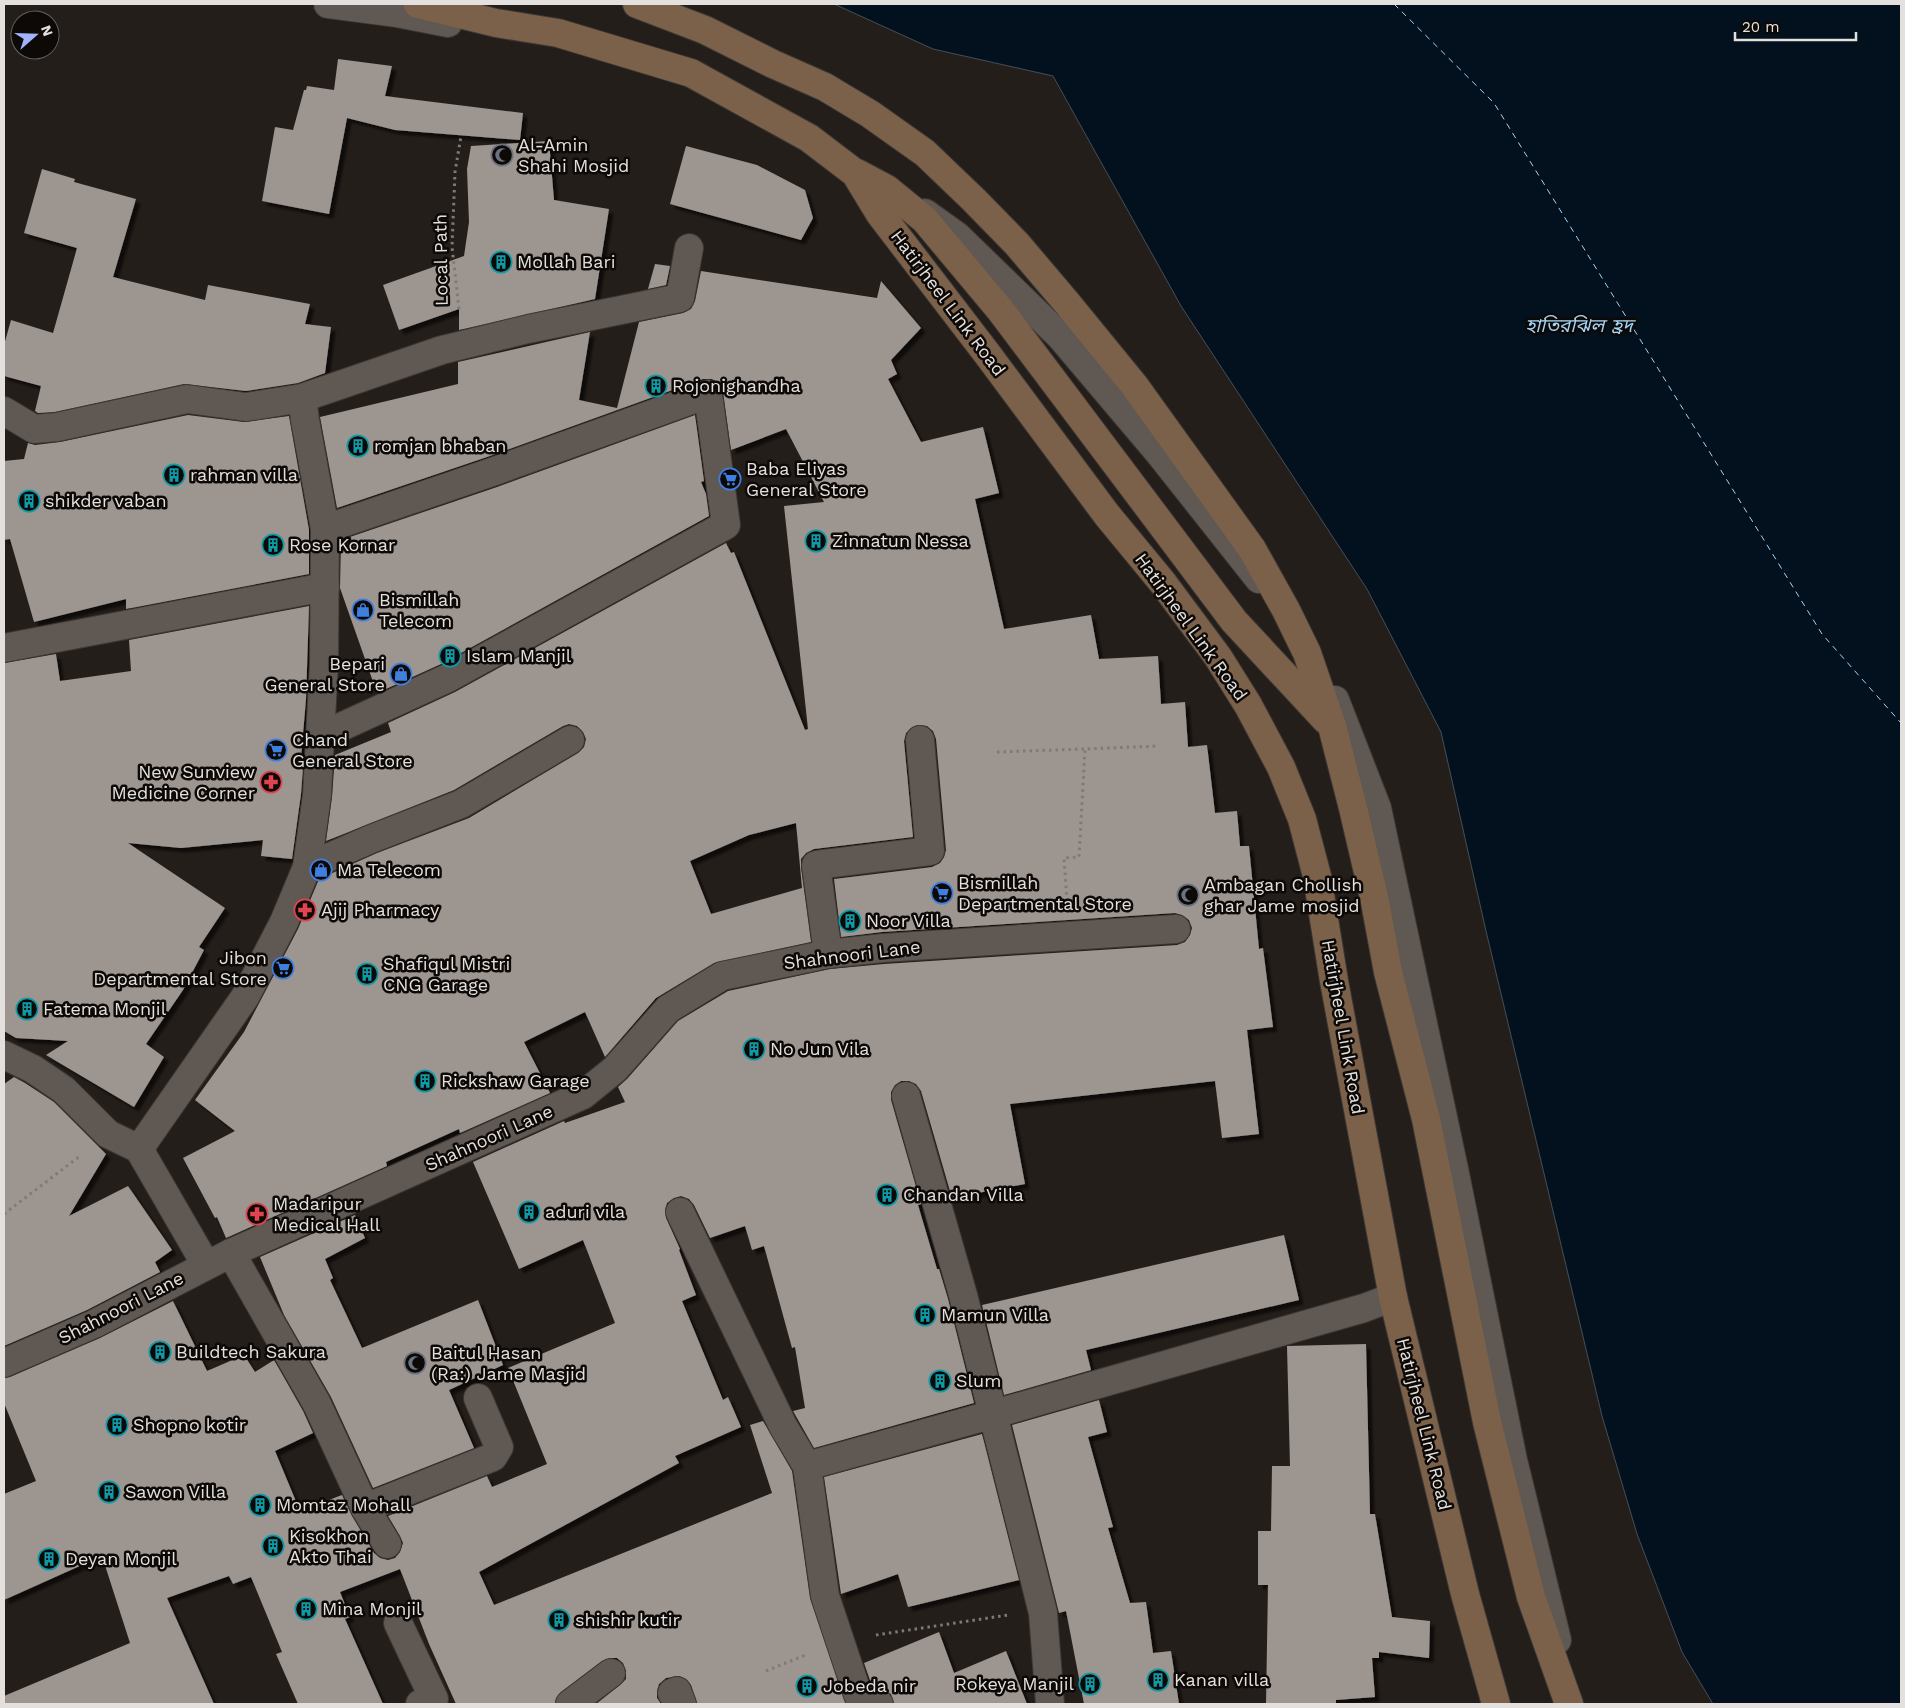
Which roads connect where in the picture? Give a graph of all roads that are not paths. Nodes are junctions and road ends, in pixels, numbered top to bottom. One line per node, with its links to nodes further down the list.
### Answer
1 (328, 4): 38 (street)
2 (418, 4): 4 (main road, Hatirjheel Link Road)
3 (638, 4): 11 (main road)
4 (856, 173): 11 (main road); 24 (main road, Hatirjheel Link Road)
5 (688, 248): 6 (street)
6 (302, 398): 7 (street); 8 (street)
7 (4, 411)
8 (325, 529): 9 (street); 12 (street)
9 (325, 587): 10 (street); 12 (street)
10 (4, 648)
11 (1332, 726): 38 (main road)
12 (319, 737): 15 (street)
13 (570, 740): 15 (street)
14 (920, 740): 17 (street)
15 (307, 867): 20 (street)
16 (1176, 929): 17 (street, Shahnoori Lane)
17 (828, 954): 22 (street, Shahnoori Lane)
18 (4, 1055): 20 (street)
19 (906, 1096): 27 (street)
20 (139, 1149): 23 (street)
21 (680, 1212): 28 (street)
22 (231, 1253): 23 (street, Shahnoori Lane); 29 (street)
23 (206, 1265): 25 (street, Shahnoori Lane)
24 (1393, 1297): 27 (street); 37 (main road, Hatirjheel Link Road)
25 (4, 1363)
26 (478, 1398): 29 (street)
27 (994, 1414): 28 (street); 36 (street)
28 (807, 1466): 35 (street)
29 (366, 1508): 30 (street)
30 (387, 1544)
31 (398, 1623): 33 (street)
32 (612, 1673): 34 (street)
33 (420, 1704)
34 (570, 1704)
35 (879, 1704)
36 (1050, 1704)
37 (1496, 1704)
38 (1571, 1704)

